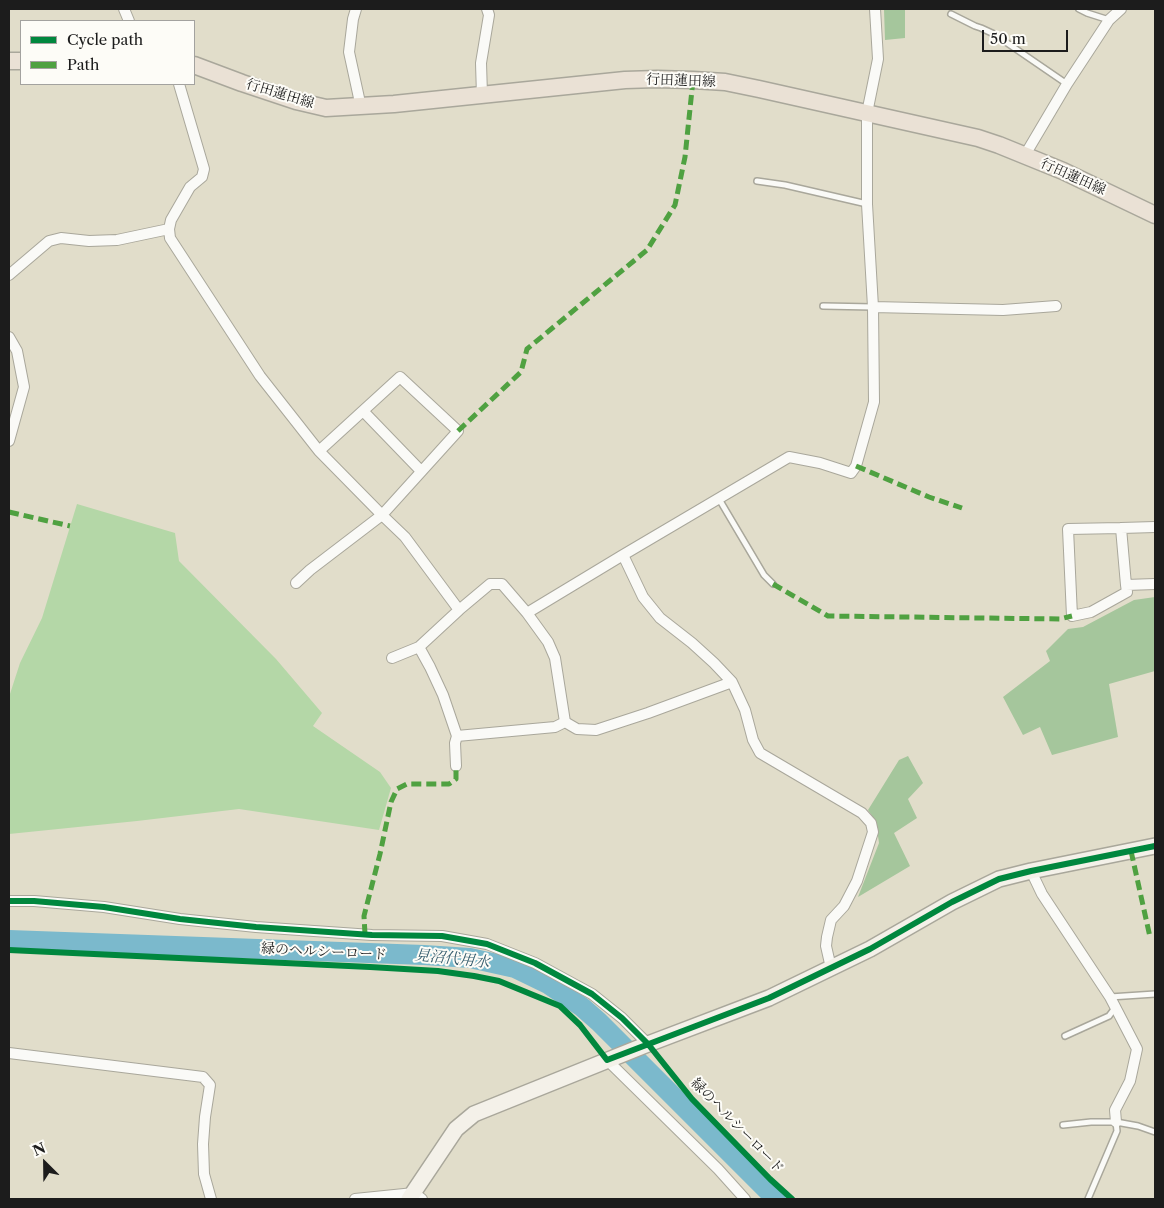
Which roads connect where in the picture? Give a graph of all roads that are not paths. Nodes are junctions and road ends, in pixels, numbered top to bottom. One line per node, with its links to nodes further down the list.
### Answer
1 (356, 9): 12 (street)
2 (487, 9): 11 (street)
3 (876, 9): 13 (street)
4 (1079, 9): 7 (lane)
5 (1121, 9): 7 (street)
6 (951, 14): 9 (lane)
7 (1109, 20): 9 (street)
8 (195, 65): 12 (main road, 行田蓮田線)
9 (1067, 84): 14 (street)
10 (179, 85): 18 (street)
11 (482, 94): 12 (main road, 行田蓮田線); 13 (main road, 行田蓮田線)
12 (360, 107)
13 (867, 113): 14 (main road, 行田蓮田線); 16 (street)
14 (1025, 155): 17 (main road, 行田蓮田線)
15 (757, 181): 16 (lane)
16 (867, 204): 22 (street)
17 (1155, 215)
18 (168, 229): 19 (street); 26 (street)
19 (9, 275)
20 (823, 306): 22 (lane)
21 (1056, 306): 22 (street)
22 (873, 308): 28 (street)
23 (9, 337): 25 (street)
24 (363, 411): 26 (street); 27 (street); 27 (street)
25 (9, 441)
26 (319, 451): 29 (street)
27 (422, 472): 29 (street)
28 (718, 499): 32 (street); 34 (lane)
29 (382, 515): 33 (street); 37 (street)
30 (1121, 528): 31 (street); 36 (street); 36 (street)
31 (1155, 528)
32 (623, 555): 38 (street); 41 (street)
33 (296, 583)
34 (773, 584)
35 (1155, 584): 36 (street)
36 (1126, 585)
37 (459, 610): 38 (street); 39 (street)
38 (527, 613): 42 (street)
39 (419, 647): 40 (street); 43 (street)
40 (392, 658)
41 (732, 682): 42 (street); 48 (street)
42 (565, 722): 43 (street)
43 (457, 736): 44 (street)
44 (456, 766)
45 (1155, 846): 46 (street)
46 (1031, 871): 48 (street); 50 (street)
47 (9, 902): 53 (street)
48 (831, 968): 53 (street)
49 (1155, 994): 50 (lane)
50 (1110, 996): 51 (street)
51 (1116, 1007): 52 (lane); 56 (street)
52 (1065, 1036)
53 (646, 1045): 55 (street)
54 (9, 1053): 60 (street)
55 (610, 1059): 59 (street); 62 (street)
56 (1116, 1122): 57 (lane); 58 (lane); 63 (lane)
57 (1062, 1125)
58 (1155, 1132)
59 (415, 1197): 61 (street)
60 (211, 1199)
61 (355, 1199)
62 (745, 1199)
63 (1088, 1199)

